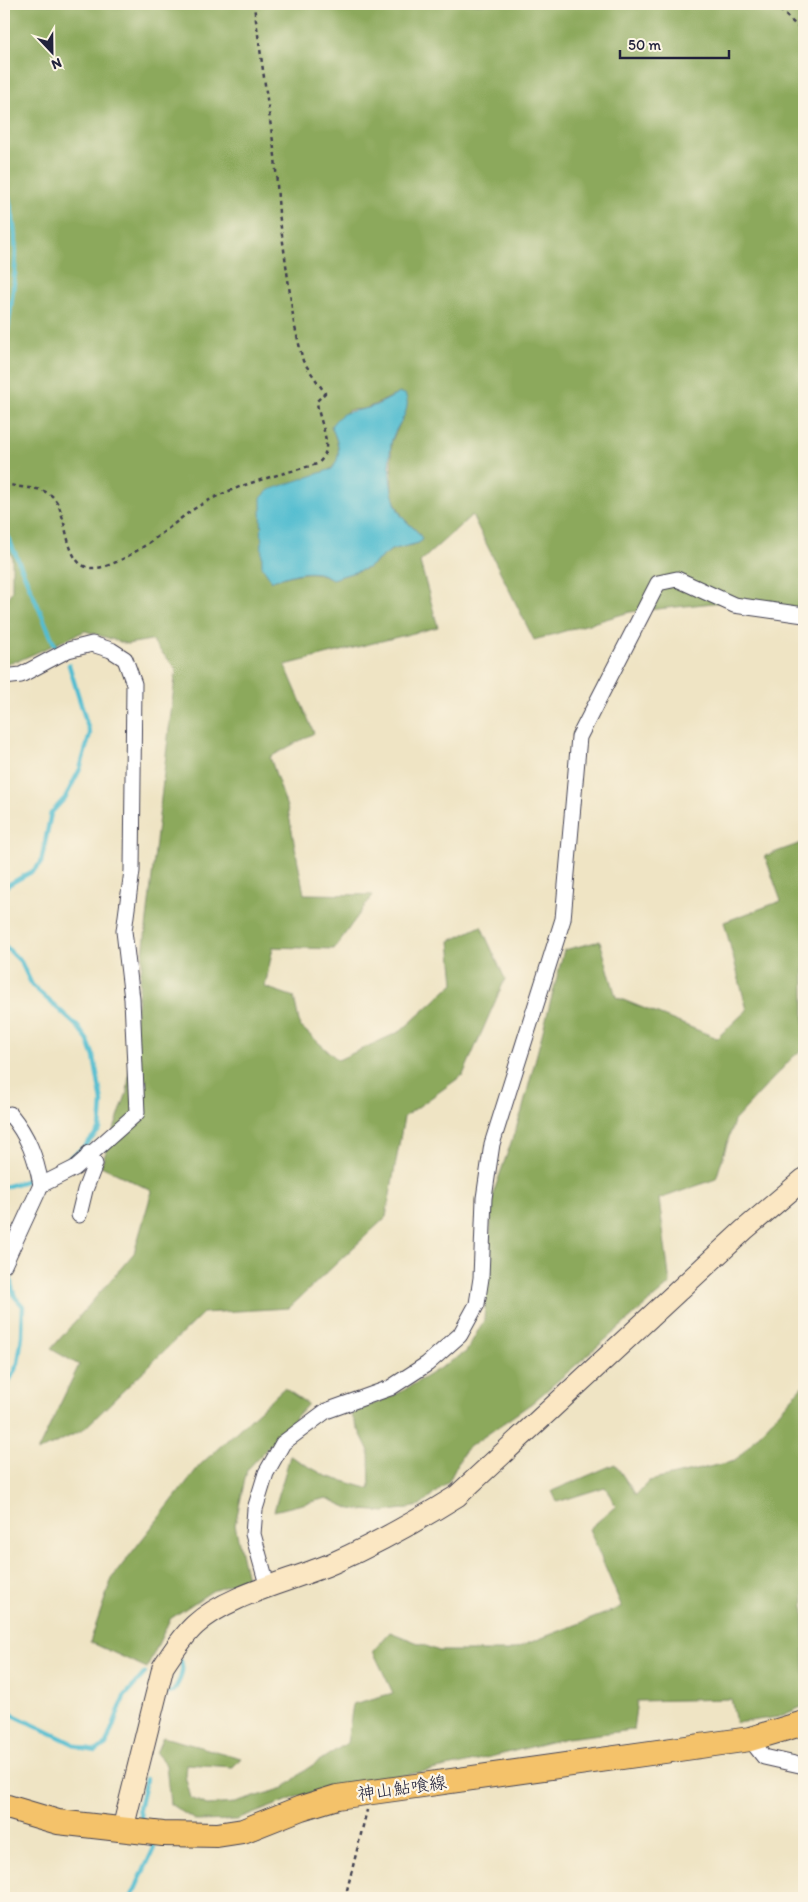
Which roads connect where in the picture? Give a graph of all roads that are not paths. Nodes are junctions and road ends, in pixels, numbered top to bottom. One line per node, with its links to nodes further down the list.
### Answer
1 (804, 614): 9 (street)
2 (4, 677): 4 (street)
3 (4, 1116): 5 (street)
4 (89, 1153): 5 (street); 7 (street)
5 (40, 1179): 8 (street)
6 (804, 1179): 9 (street)
7 (79, 1215)
8 (6, 1262)
9 (268, 1588): 14 (street)
10 (804, 1723): 11 (main road, 神山鮎喰線)
11 (750, 1739): 12 (street); 14 (main road, 神山鮎喰線)
12 (804, 1766)
13 (4, 1806): 14 (main road, 神山鮎喰線)
14 (123, 1828)

